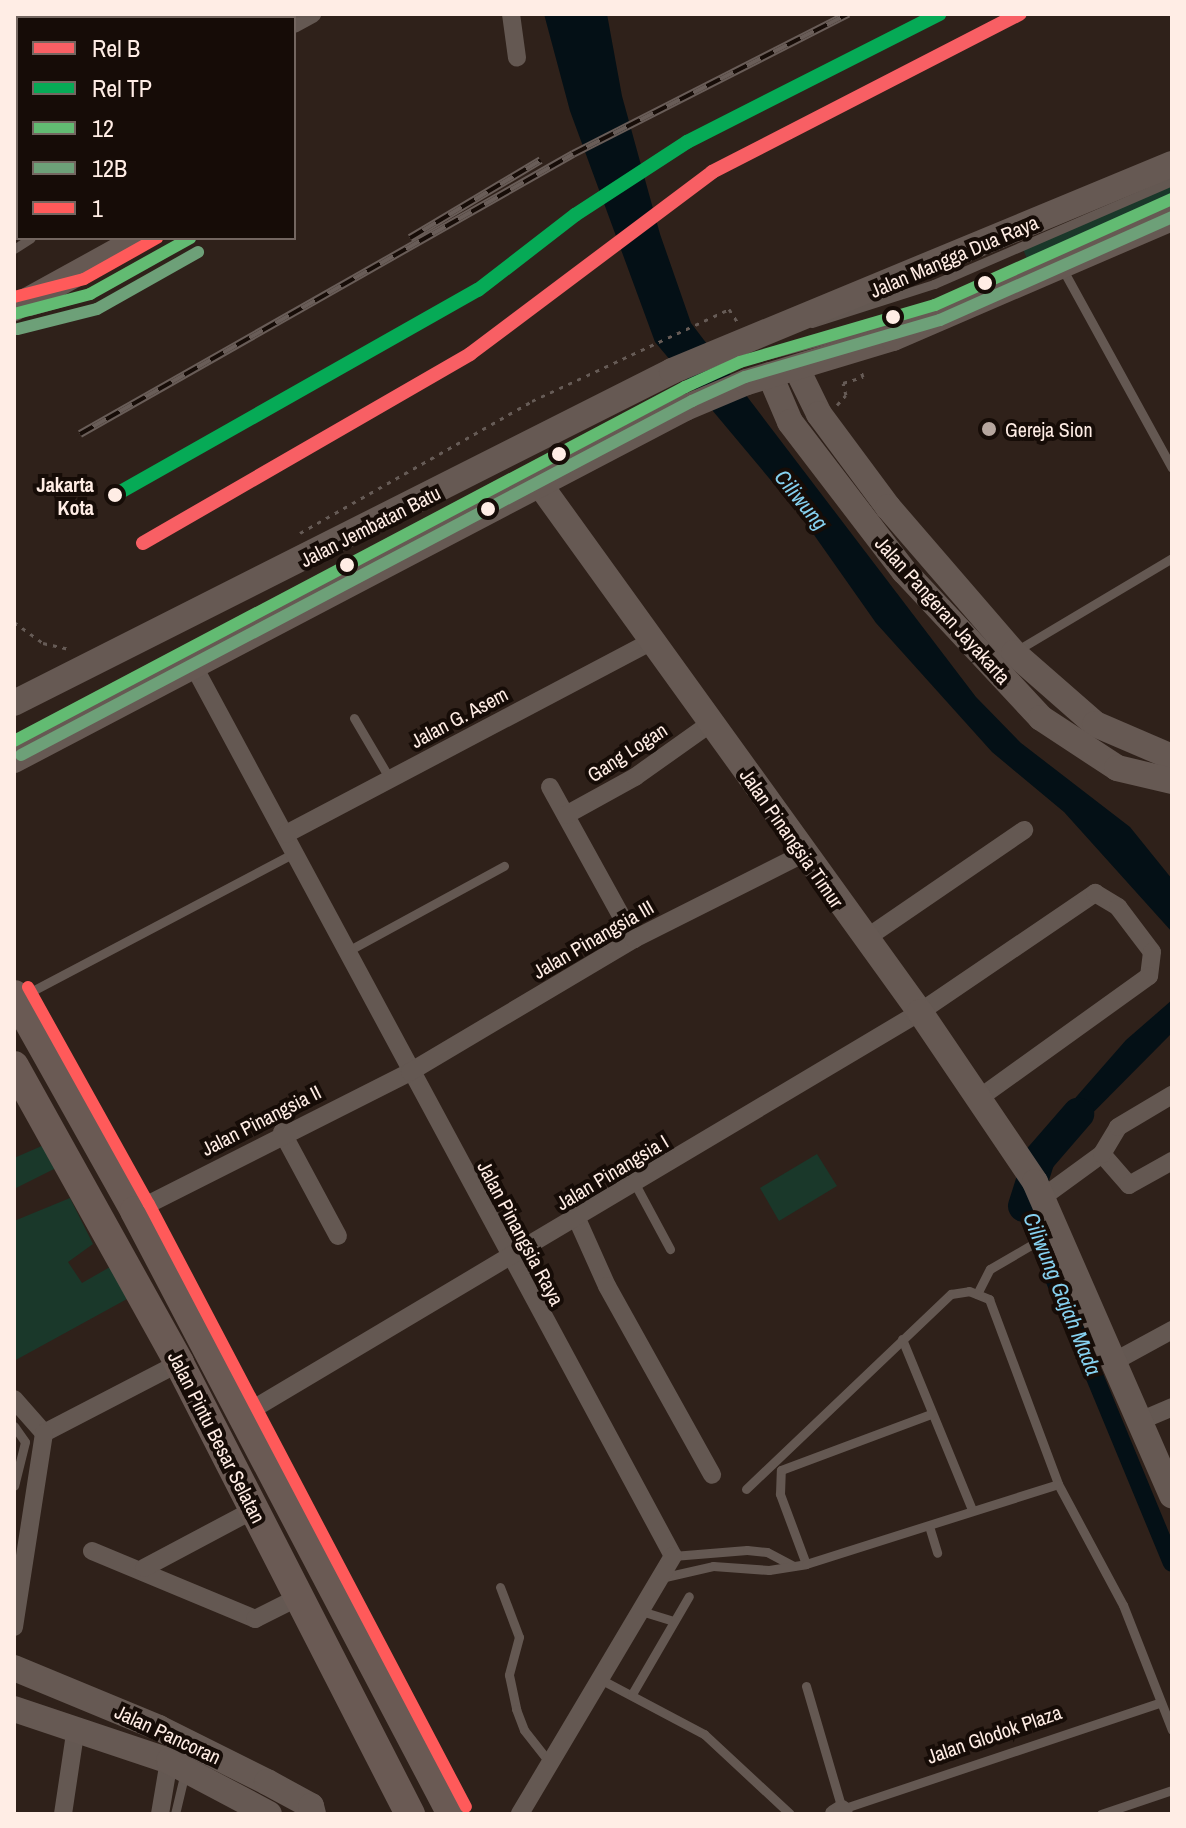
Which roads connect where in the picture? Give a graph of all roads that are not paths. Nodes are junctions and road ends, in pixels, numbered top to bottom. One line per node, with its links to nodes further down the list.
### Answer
1 (511, 14): 2 (street)
2 (517, 58)
3 (1172, 164): 11 (main road, Jalan Mangga Dua Raya)
4 (1172, 181): 11 (lane)
5 (1172, 199): 12 (lane)
6 (1172, 218): 9 (main road)
7 (137, 240): 10 (main road)
8 (186, 240): 10 (lane)
9 (1062, 267): 13 (main road); 15 (lane)
10 (16, 304)
11 (797, 322): 12 (main road, Jalan Mangga Dua Raya)
12 (748, 361): 13 (main road); 14 (main road); 14 (main road); 19 (main road, Jalan Pangeran Jayakarta)
13 (797, 369): 17 (main road, Jalan Pangeran Jayakarta)
14 (681, 389): 16 (main road, Jalan Jembatan Batu); 23 (main road, Jalan Jembatan Batu); 28 (lane)
15 (1172, 468)
16 (538, 482): 20 (main road, Jalan Pinangsia Timur); 22 (main road, Jalan Jembatan Batu)
17 (927, 555): 19 (main road); 21 (main road, Jalan Pangeran Jayakarta)
18 (1172, 558): 21 (lane)
19 (904, 571): 32 (main road, Jalan Pangeran Jayakarta)
20 (654, 640): 27 (main road, Jalan Pinangsia Timur); 31 (street, Jalan G. Asem)
21 (1014, 653): 29 (main road, Jalan Pangeran Jayakarta)
22 (192, 663): 30 (main road, Jalan Jembatan Batu); 36 (street, Jalan Pinangsia Raya)
23 (68, 680): 24 (main road); 25 (main road)
24 (14, 703)
25 (14, 714)
26 (354, 718): 31 (lane)
27 (711, 723): 34 (street, Gang Logan); 38 (main road, Jalan Pinangsia Timur)
28 (14, 741)
29 (1172, 757)
30 (14, 760)
31 (390, 779): 36 (street, Jalan G. Asem)
32 (1172, 781)
33 (550, 787): 34 (street)
34 (566, 815): 40 (street)
35 (1024, 830): 41 (street)
36 (286, 834): 37 (street, Jalan Pinangsia Raya)
37 (296, 852): 42 (street, Jalan Pinangsia Raya); 43 (lane)
38 (803, 854): 40 (street, Jalan Pinangsia III); 41 (main road, Jalan Pinangsia Timur)
39 (504, 866): 42 (lane)
40 (634, 939): 46 (street, Jalan Pinangsia III)
41 (865, 939): 44 (main road, Jalan Pinangsia Timur)
42 (346, 952): 46 (street, Jalan Pinangsia Raya)
43 (15, 997): 54 (main road, Jalan Pintu Besar Selatan)
44 (920, 1012): 48 (main road, Jalan Pinangsia Timur); 48 (street, Jalan Pinangsia I); 52 (street, Jalan Pinangsia I)
45 (14, 1066): 64 (main road, Jalan Pintu Besar Selatan)
46 (410, 1072): 49 (street, Jalan Pinangsia II); 59 (street, Jalan Pinangsia Raya)
47 (1172, 1095): 50 (street)
48 (979, 1098): 53 (main road, Jalan Pinangsia Timur)
49 (282, 1132): 54 (street, Jalan Pinangsia II); 57 (street)
50 (1102, 1154): 51 (street); 53 (street)
51 (1172, 1161)
52 (635, 1184): 55 (street, Jalan Pinangsia I); 58 (lane)
53 (1039, 1190): 56 (main road, Jalan Pinangsia Timur)
54 (135, 1211): 68 (main road, Jalan Pintu Besar Selatan)
55 (577, 1219): 59 (street, Jalan Pinangsia I); 72 (street)
56 (1050, 1234): 60 (lane); 63 (main road, Jalan Pinangsia Timur)
57 (338, 1236)
58 (670, 1249)
59 (510, 1260): 68 (street, Jalan Pinangsia I); 82 (street, Jalan Pinangsia Raya)
60 (977, 1294): 62 (lane); 73 (lane)
61 (1172, 1330): 63 (street)
62 (902, 1339): 67 (lane); 75 (lane)
63 (1117, 1360): 69 (main road, Jalan Pinangsia Timur)
64 (179, 1363): 71 (street); 77 (main road, Jalan Pintu Besar Selatan)
65 (14, 1399): 71 (street)
66 (1172, 1407): 69 (street)
67 (931, 1414): 78 (lane); 83 (lane)
68 (243, 1415): 111 (main road, Jalan Pintu Besar Selatan)
69 (1142, 1420): 76 (main road, Jalan Pinangsia Timur)
70 (14, 1426): 74 (lane)
71 (44, 1433): 92 (street)
72 (712, 1475)
73 (1058, 1484): 78 (lane); 97 (lane)
74 (14, 1486)
75 (746, 1489)
76 (1172, 1495)
77 (255, 1509): 85 (street); 89 (main road, Jalan Pintu Besar Selatan)
78 (972, 1510): 79 (lane)
79 (929, 1526): 81 (lane); 83 (lane)
80 (92, 1551): 85 (street)
81 (937, 1553)
82 (673, 1556): 84 (lane); 86 (street)
83 (806, 1564): 84 (lane)
84 (793, 1566): 86 (lane)
85 (144, 1568): 89 (street)
86 (662, 1579): 90 (street)
87 (500, 1587): 101 (lane)
88 (689, 1596): 91 (lane)
89 (299, 1597): 110 (main road, Jalan Pintu Besar Selatan)
90 (641, 1611): 91 (lane); 94 (street)
91 (674, 1621): 96 (lane)
92 (14, 1627)
93 (14, 1668): 109 (main road, Jalan Pancoran)
94 (600, 1679): 96 (lane); 101 (street)
95 (806, 1686): 104 (lane)
96 (632, 1694): 113 (lane)
97 (1161, 1702): 100 (lane); 104 (lane, Jalan Glodok Plaza)
98 (14, 1709): 99 (main road, Jalan Pancoran)
99 (76, 1727): 102 (main road, Jalan Pancoran); 105 (street)
100 (1172, 1730)
101 (550, 1763): 112 (street)
102 (178, 1765): 106 (street); 107 (lane); 108 (main road, Jalan Pancoran)
103 (1172, 1790): 114 (lane)
104 (840, 1812)
105 (63, 1814)
106 (160, 1814)
107 (175, 1814)
108 (269, 1814)
109 (313, 1814)
110 (410, 1814)
111 (452, 1814)
112 (520, 1814)
113 (790, 1814)
114 (1101, 1814)

